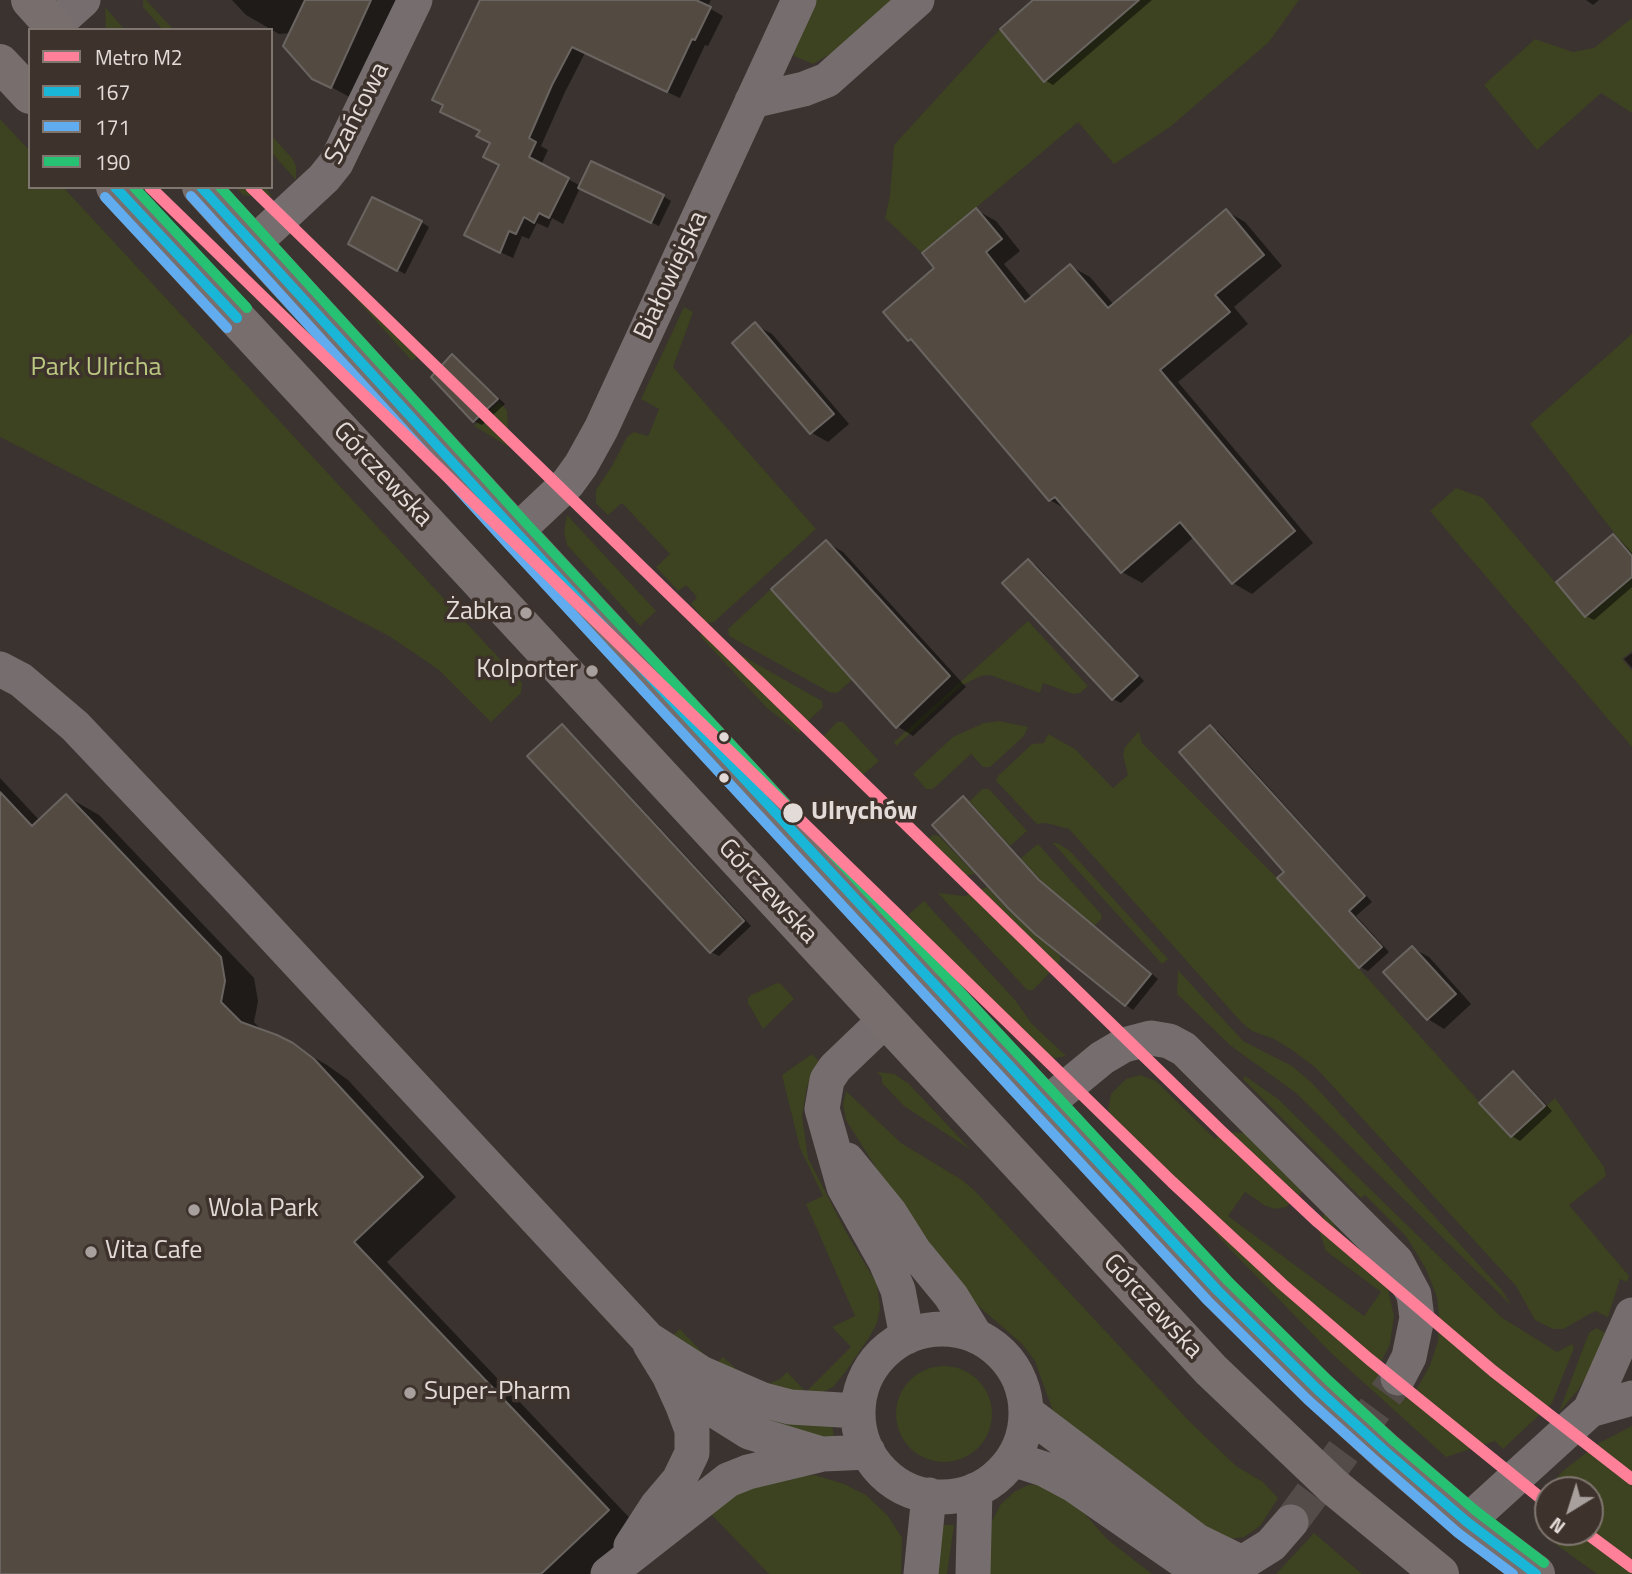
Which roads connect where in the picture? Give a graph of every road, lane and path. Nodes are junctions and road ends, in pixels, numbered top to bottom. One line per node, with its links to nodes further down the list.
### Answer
1 (83, 0): 5 (street)
2 (415, 0): 11 (street, Szańcowa)
3 (799, 0): 8 (street, Białowiejska)
4 (917, 0): 8 (street)
5 (47, 19)
6 (0, 63): 7 (main road)
7 (28, 93)
8 (752, 101): 12 (street, Białowiejska)
9 (117, 189): 14 (main road, Górczewska)
10 (203, 189): 11 (main road)
11 (253, 244): 12 (main road)
12 (516, 532): 15 (main road)
13 (0, 669): 20 (street)
14 (885, 1020): 16 (street); 40 (main road, Górczewska)
15 (1045, 1105): 22 (street); 33 (main road)
16 (833, 1144): 18 (street); 19 (street)
17 (1632, 1315): 24 (street)
18 (975, 1335): 19 (street); 26 (street)
19 (907, 1337): 25 (street)
20 (648, 1339): 21 (street); 25 (street)
21 (669, 1375): 28 (street); 36 (street)
22 (1398, 1378)
23 (1632, 1398): 24 (street)
24 (1590, 1410): 33 (street)
25 (858, 1411): 27 (street)
26 (1026, 1412): 29 (street); 35 (street)
27 (868, 1452): 28 (street); 31 (street)
28 (822, 1454): 36 (street)
29 (1013, 1459): 30 (street); 34 (street)
30 (975, 1490): 31 (street); 38 (street)
31 (929, 1495): 37 (street)
32 (1291, 1522): 35 (street)
33 (1467, 1522): 41 (main road)
34 (1156, 1542): 35 (street); 39 (street)
35 (1242, 1563)
36 (615, 1567)
37 (921, 1574)
38 (973, 1574)
39 (1175, 1574)
40 (1440, 1574)
41 (1536, 1574)

